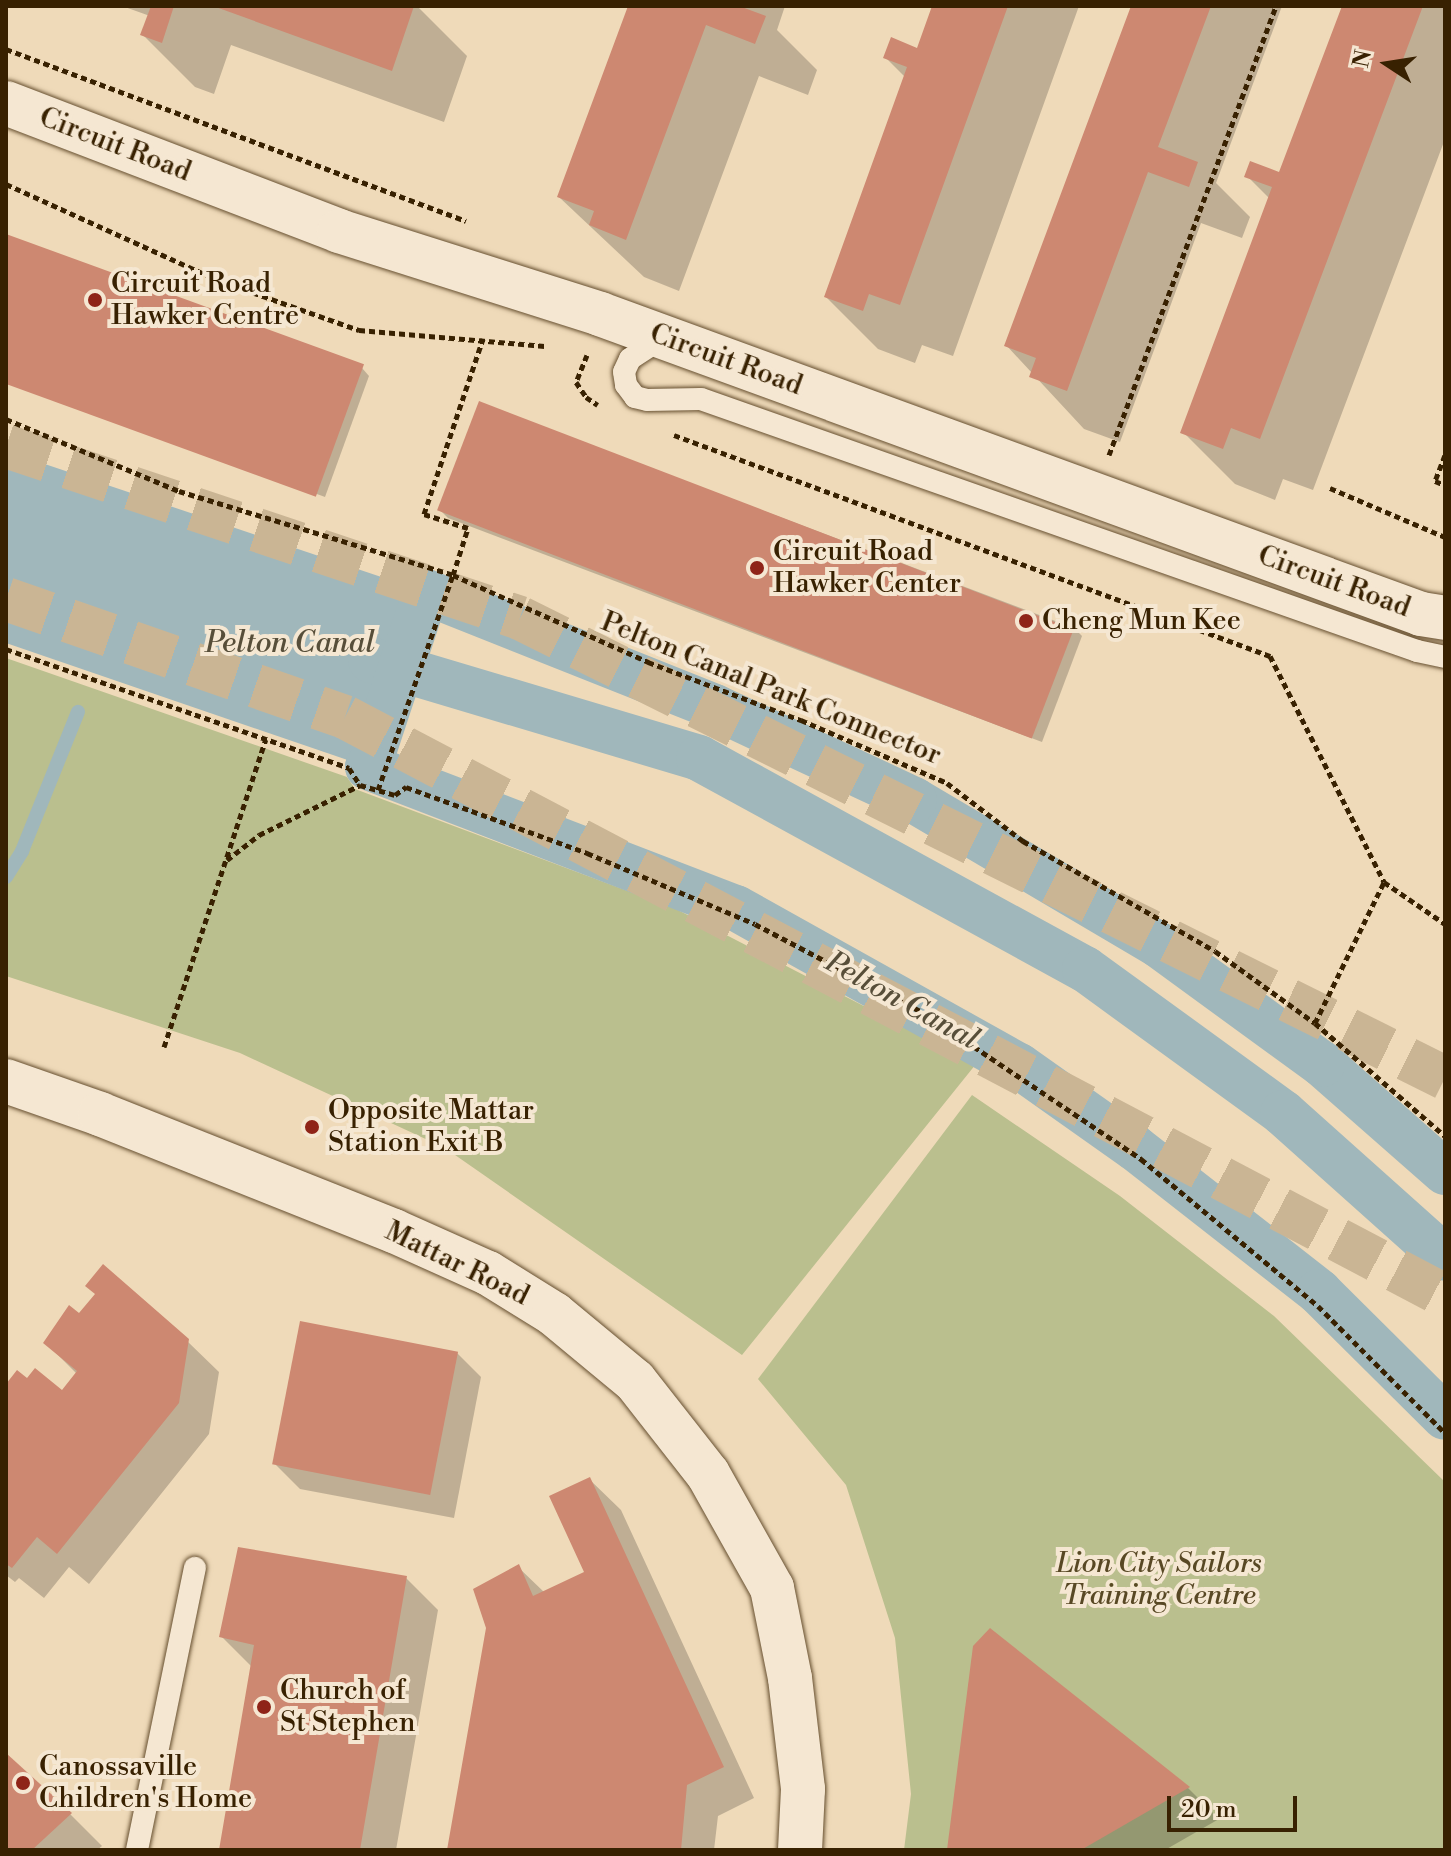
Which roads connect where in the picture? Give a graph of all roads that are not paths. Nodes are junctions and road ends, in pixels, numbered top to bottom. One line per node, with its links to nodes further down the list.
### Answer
1 (6, 103): 2 (street, Circuit Road)
2 (663, 338): 3 (street, Circuit Road); 4 (lane)
3 (1445, 618)
4 (1445, 657)
5 (6, 1081): 8 (street, Mattar Road)
6 (195, 1568): 7 (lane)
7 (137, 1850)
8 (800, 1850)

